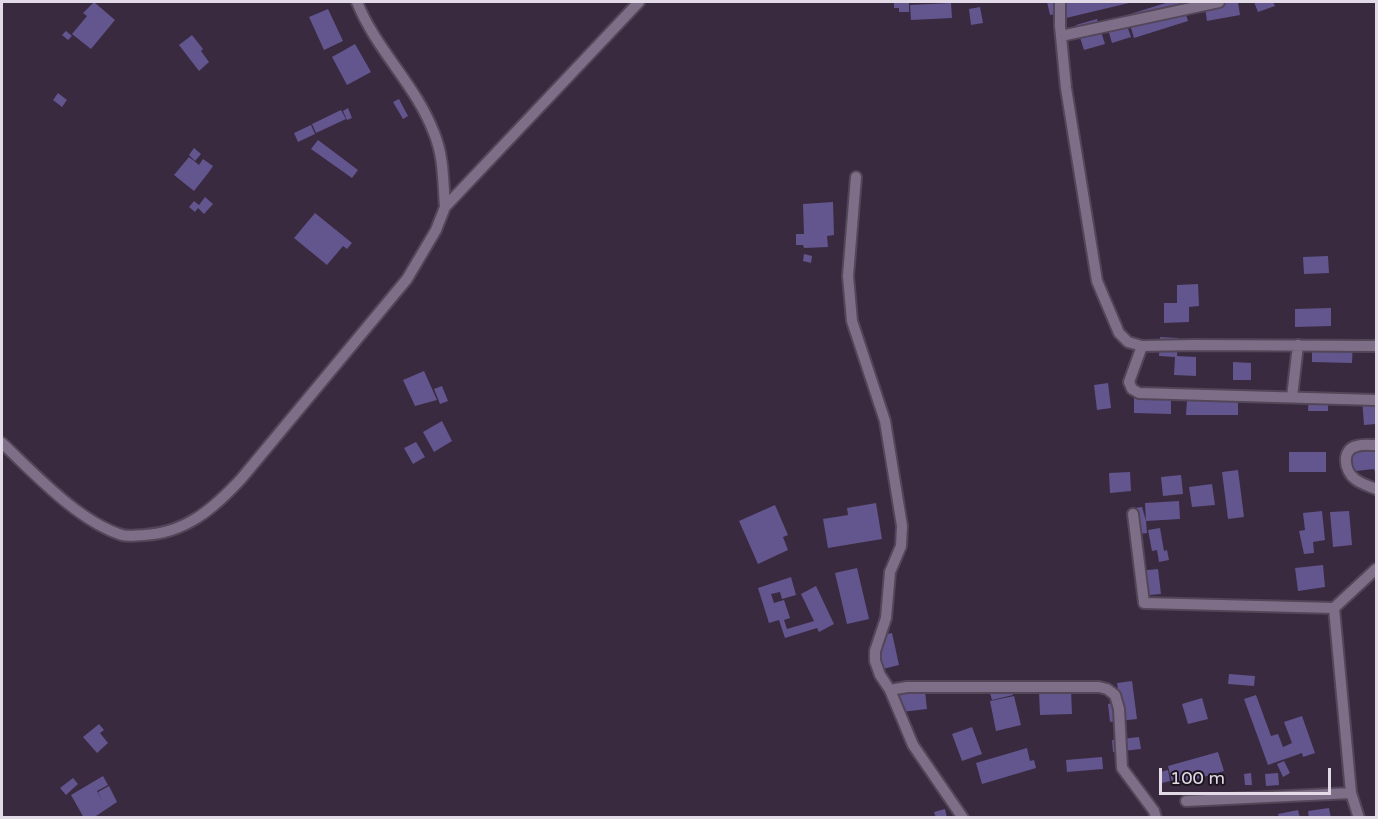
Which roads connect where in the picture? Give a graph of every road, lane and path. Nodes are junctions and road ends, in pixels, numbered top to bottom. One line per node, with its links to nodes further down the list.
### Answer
1 (357, 2): 7 (street)
2 (639, 2): 7 (street)
3 (1060, 2): 5 (street)
4 (1219, 2): 5 (street)
5 (1061, 36): 9 (street)
6 (856, 177): 19 (street)
7 (446, 207): 13 (street)
8 (1298, 345): 9 (street); 10 (street); 11 (street)
9 (1142, 346): 11 (street)
10 (1377, 346)
11 (1292, 397): 12 (street)
12 (1377, 400)
13 (2, 442)
14 (1377, 446): 15 (street)
15 (1377, 489)
16 (1133, 514): 18 (street)
17 (1377, 568): 18 (street)
18 (1334, 608): 20 (street)
19 (890, 690): 22 (street); 23 (street)
20 (1351, 793): 21 (street); 24 (street)
21 (1186, 801)
22 (963, 818)
23 (1156, 818)
24 (1359, 818)

